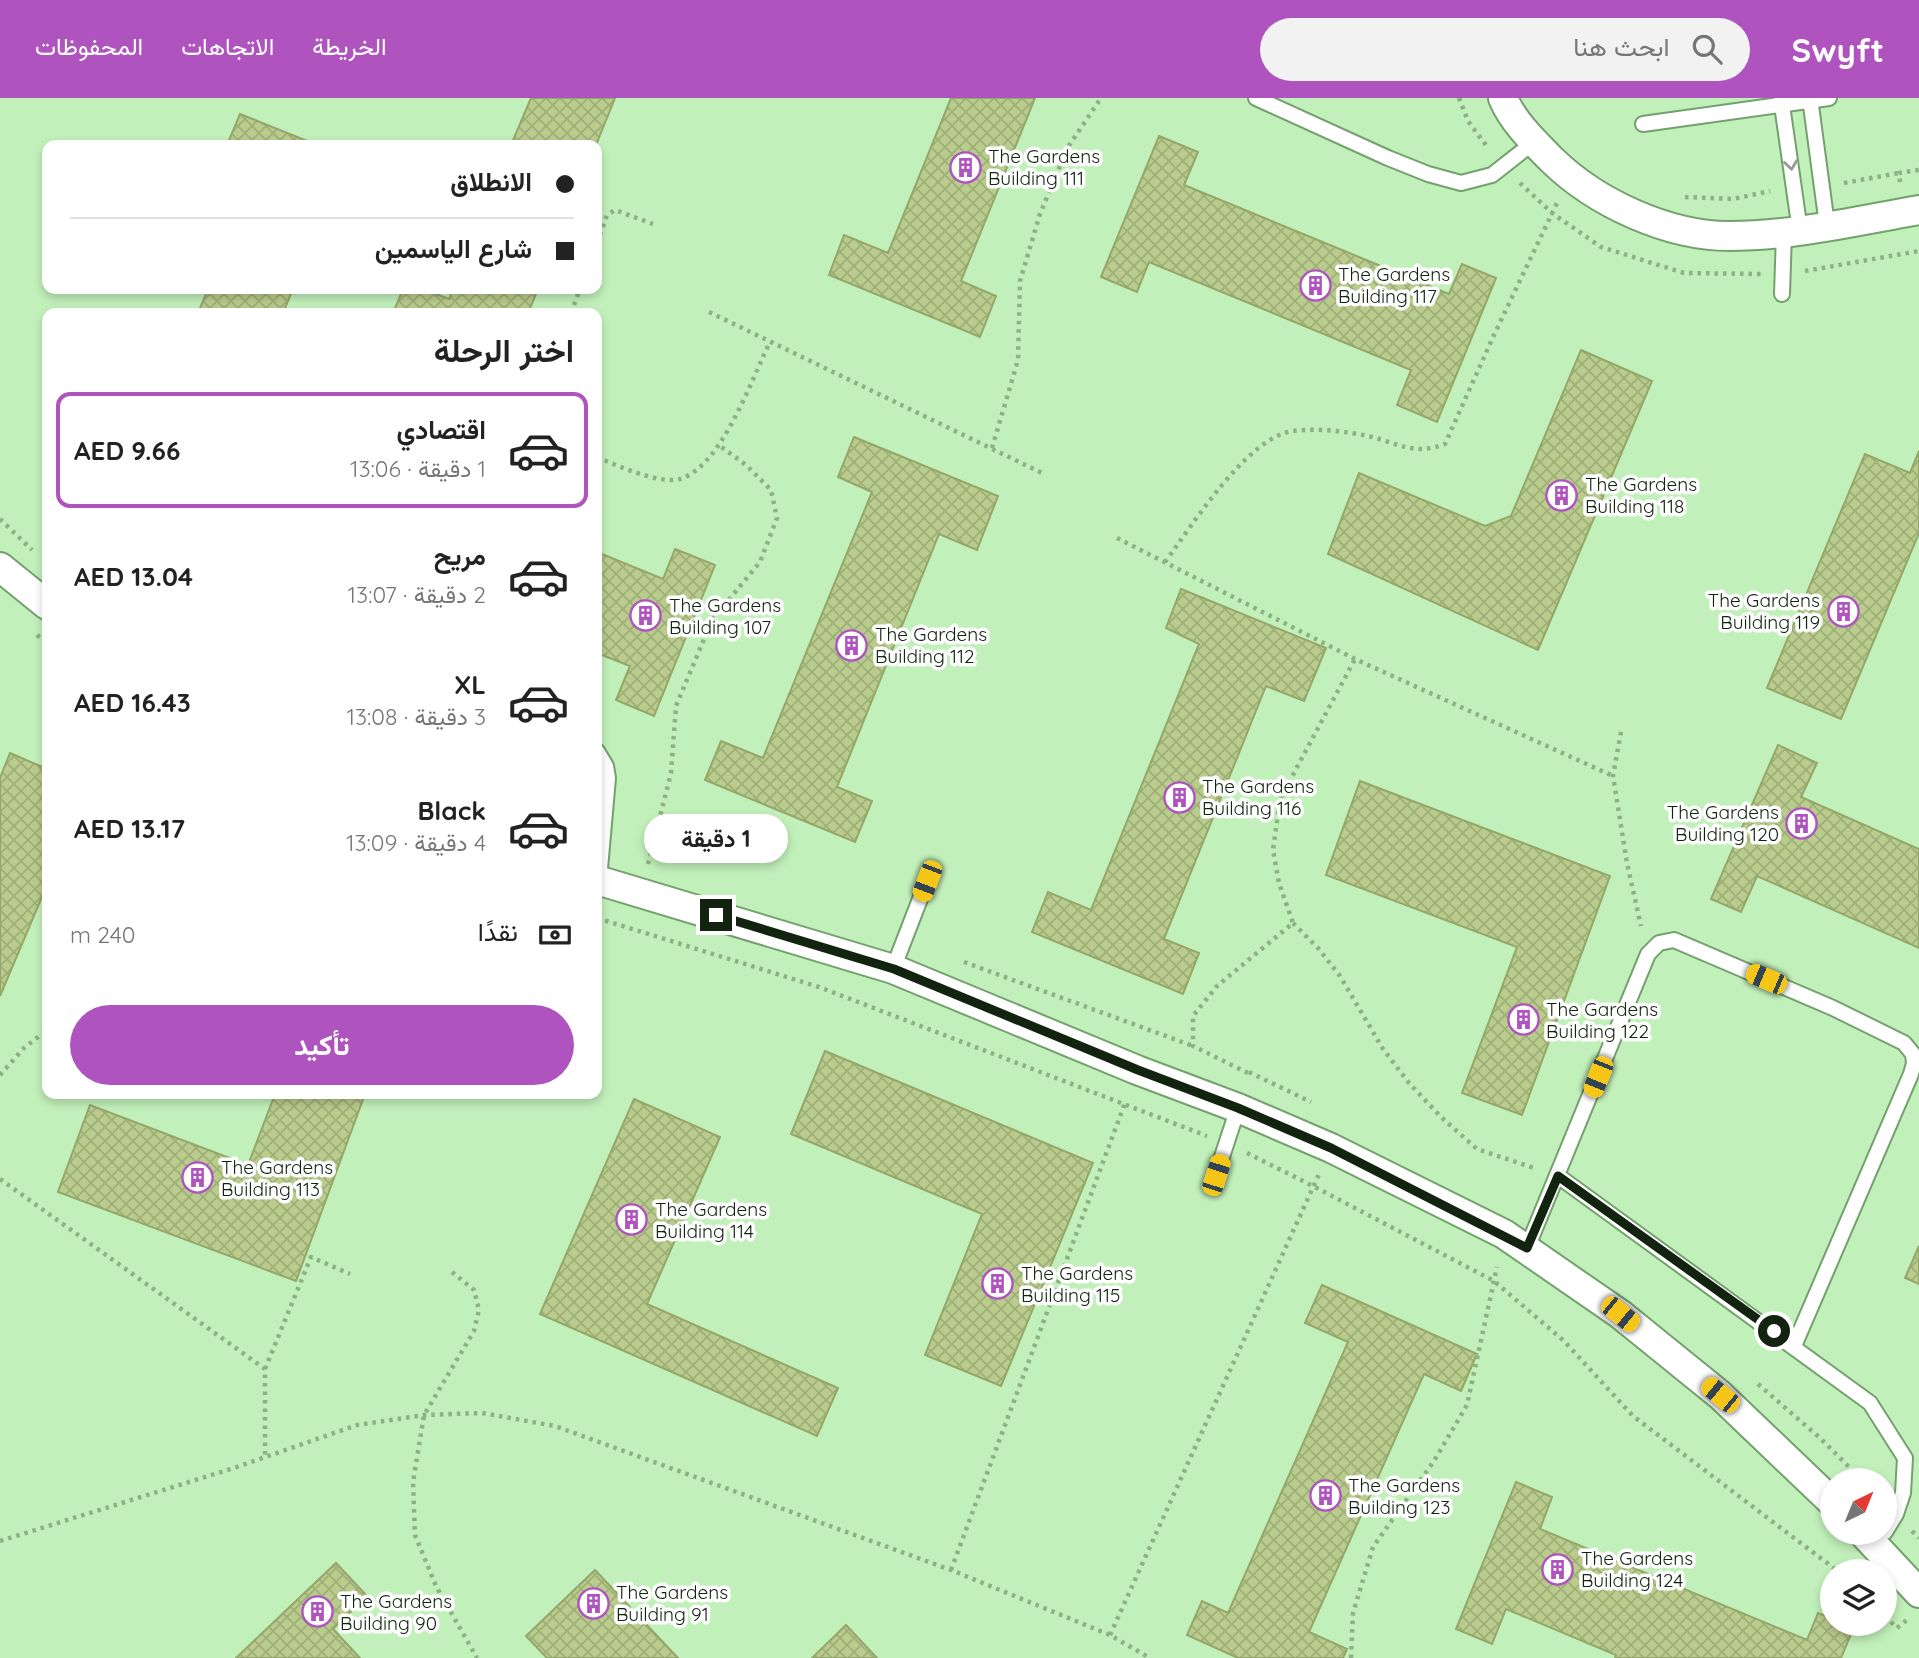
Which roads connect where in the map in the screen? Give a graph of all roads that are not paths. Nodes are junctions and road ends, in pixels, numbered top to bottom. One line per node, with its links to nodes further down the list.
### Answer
1 (1256, 98): 7 (lane)
2 (1503, 98): 7 (street)
3 (1829, 98): 4 (lane)
4 (1810, 99): 5 (lane); 9 (lane)
5 (1782, 101): 6 (lane); 9 (lane, one-way to 9)
6 (1643, 124)
7 (1534, 142): 9 (street)
8 (1919, 210): 9 (street)
9 (1804, 230): 10 (lane)
10 (1782, 294)
11 (0, 567): 12 (street)
12 (42, 601)
13 (602, 759): 14 (lane)
14 (602, 839)
15 (602, 881): 17 (street)
16 (927, 881): 17 (lane)
17 (894, 969): 18 (street)
18 (1238, 1108): 19 (lane); 21 (street)
19 (1216, 1175)
20 (1558, 1176): 21 (lane); 22 (lane); 22 (lane)
21 (1516, 1241): 23 (street)
22 (1794, 1346): 24 (lane)
23 (1820, 1491)
24 (1897, 1511)
25 (1884, 1545): 26 (street)
26 (1919, 1593)

